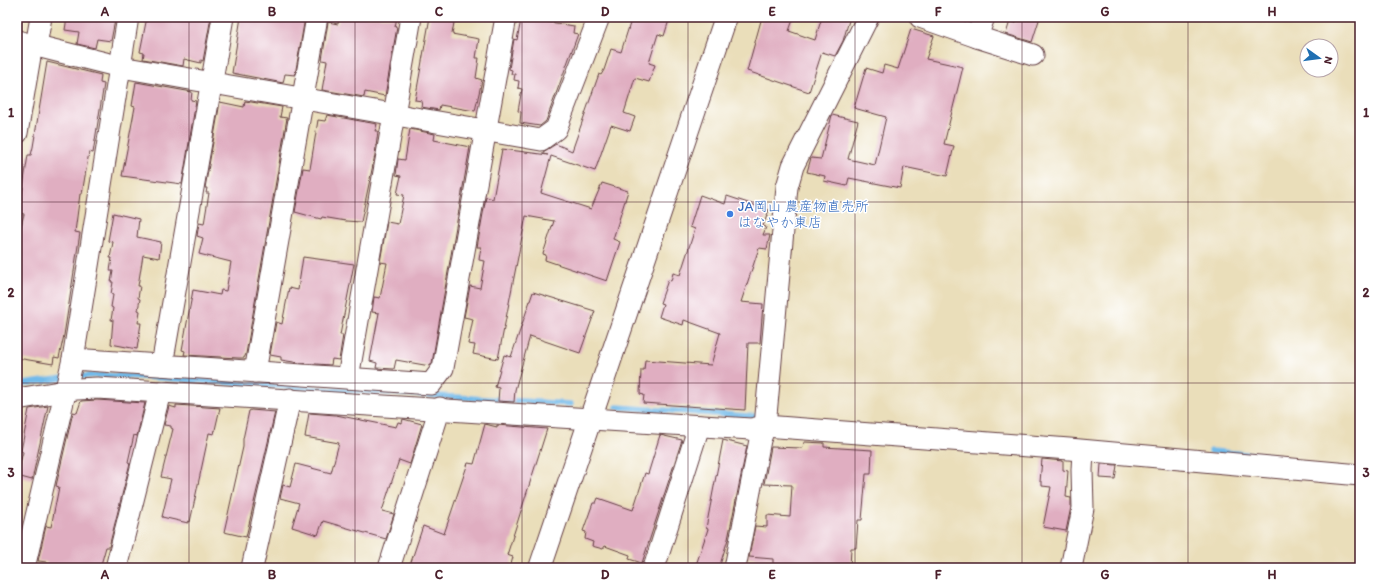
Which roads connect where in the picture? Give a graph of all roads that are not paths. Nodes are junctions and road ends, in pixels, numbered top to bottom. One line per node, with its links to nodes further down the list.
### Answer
1 (41, 17): 13 (street)
2 (128, 17): 15 (street)
3 (223, 17): 16 (street)
4 (317, 17): 17 (street)
5 (411, 17): 18 (street)
6 (506, 17): 19 (street)
7 (726, 17): 29 (street)
8 (868, 17): 30 (street)
9 (920, 17): 12 (street)
10 (984, 17): 12 (street)
11 (594, 18): 19 (street)
12 (977, 37): 14 (street)
13 (28, 44): 15 (street); 20 (street)
14 (1033, 54)
15 (121, 67): 16 (street); 23 (street)
16 (212, 83): 17 (street); 21 (street)
17 (302, 98): 18 (street); 22 (street)
18 (394, 115): 19 (street); 24 (street)
19 (485, 131): 24 (street)
20 (17, 133)
21 (162, 365): 22 (street); 23 (street)
22 (255, 372): 24 (street)
23 (70, 375): 25 (street); 26 (street); 34 (street)
24 (348, 378)
25 (160, 392): 27 (street); 35 (street)
26 (17, 398)
27 (290, 399): 28 (street); 36 (street)
28 (440, 408): 29 (street); 37 (street)
29 (591, 418): 31 (street); 38 (street)
30 (765, 420): 31 (street); 32 (street); 40 (street)
31 (699, 426): 39 (street)
32 (1083, 450): 33 (street); 41 (street)
33 (1360, 475)
34 (24, 568)
35 (116, 568)
36 (252, 568)
37 (389, 568)
38 (540, 568)
39 (654, 568)
40 (735, 568)
41 (1071, 568)

